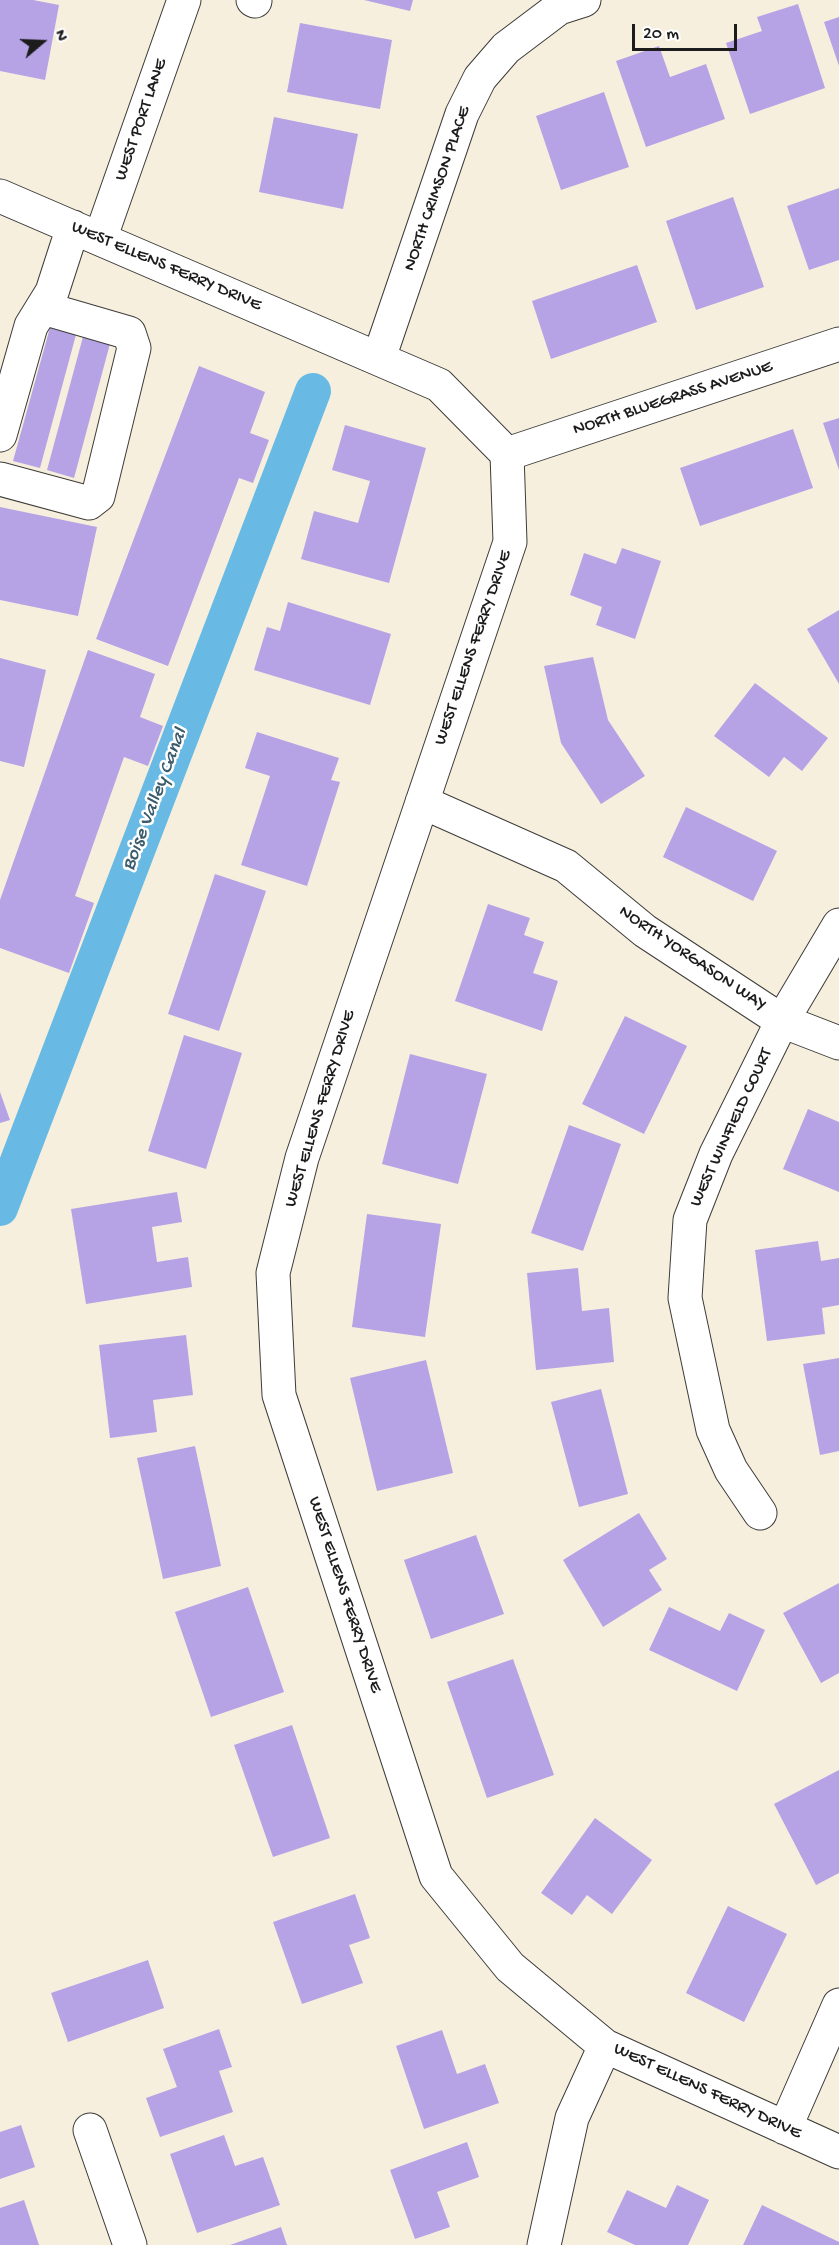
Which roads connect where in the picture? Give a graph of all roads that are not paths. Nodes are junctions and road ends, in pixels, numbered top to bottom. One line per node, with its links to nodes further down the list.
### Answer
1 (181, 1): 4 (street, WEST PORT LANE)
2 (566, 3): 7 (street, NORTH CRIMSON PLACE)
3 (0, 196): 4 (street, WEST ELLENS FERRY DRIVE)
4 (87, 233): 5 (street, WEST PORT LANE); 7 (street, WEST ELLENS FERRY DRIVE)
5 (43, 308): 8 (street, WEST PORT LANE); 10 (street)
6 (839, 344): 9 (street, NORTH BLUEGRASS AVENUE)
7 (379, 358): 9 (street, WEST ELLENS FERRY DRIVE)
8 (0, 435)
9 (507, 454): 11 (street, WEST ELLENS FERRY DRIVE)
10 (0, 479)
11 (422, 802): 13 (street, NORTH YORGASON WAY); 17 (street, WEST ELLENS FERRY DRIVE)
12 (839, 925): 13 (street, WEST WINFIELD COURT)
13 (782, 1021): 14 (street, NORTH YORGASON WAY); 15 (street, WEST WINFIELD COURT)
14 (839, 1043)
15 (760, 1513)
16 (839, 2005): 18 (street)
17 (606, 2046): 18 (street, WEST ELLENS FERRY DRIVE); 22 (street)
18 (784, 2128): 20 (street, WEST ELLENS FERRY DRIVE)
19 (90, 2130): 21 (street)
20 (839, 2152)
21 (130, 2245)
22 (544, 2245)

